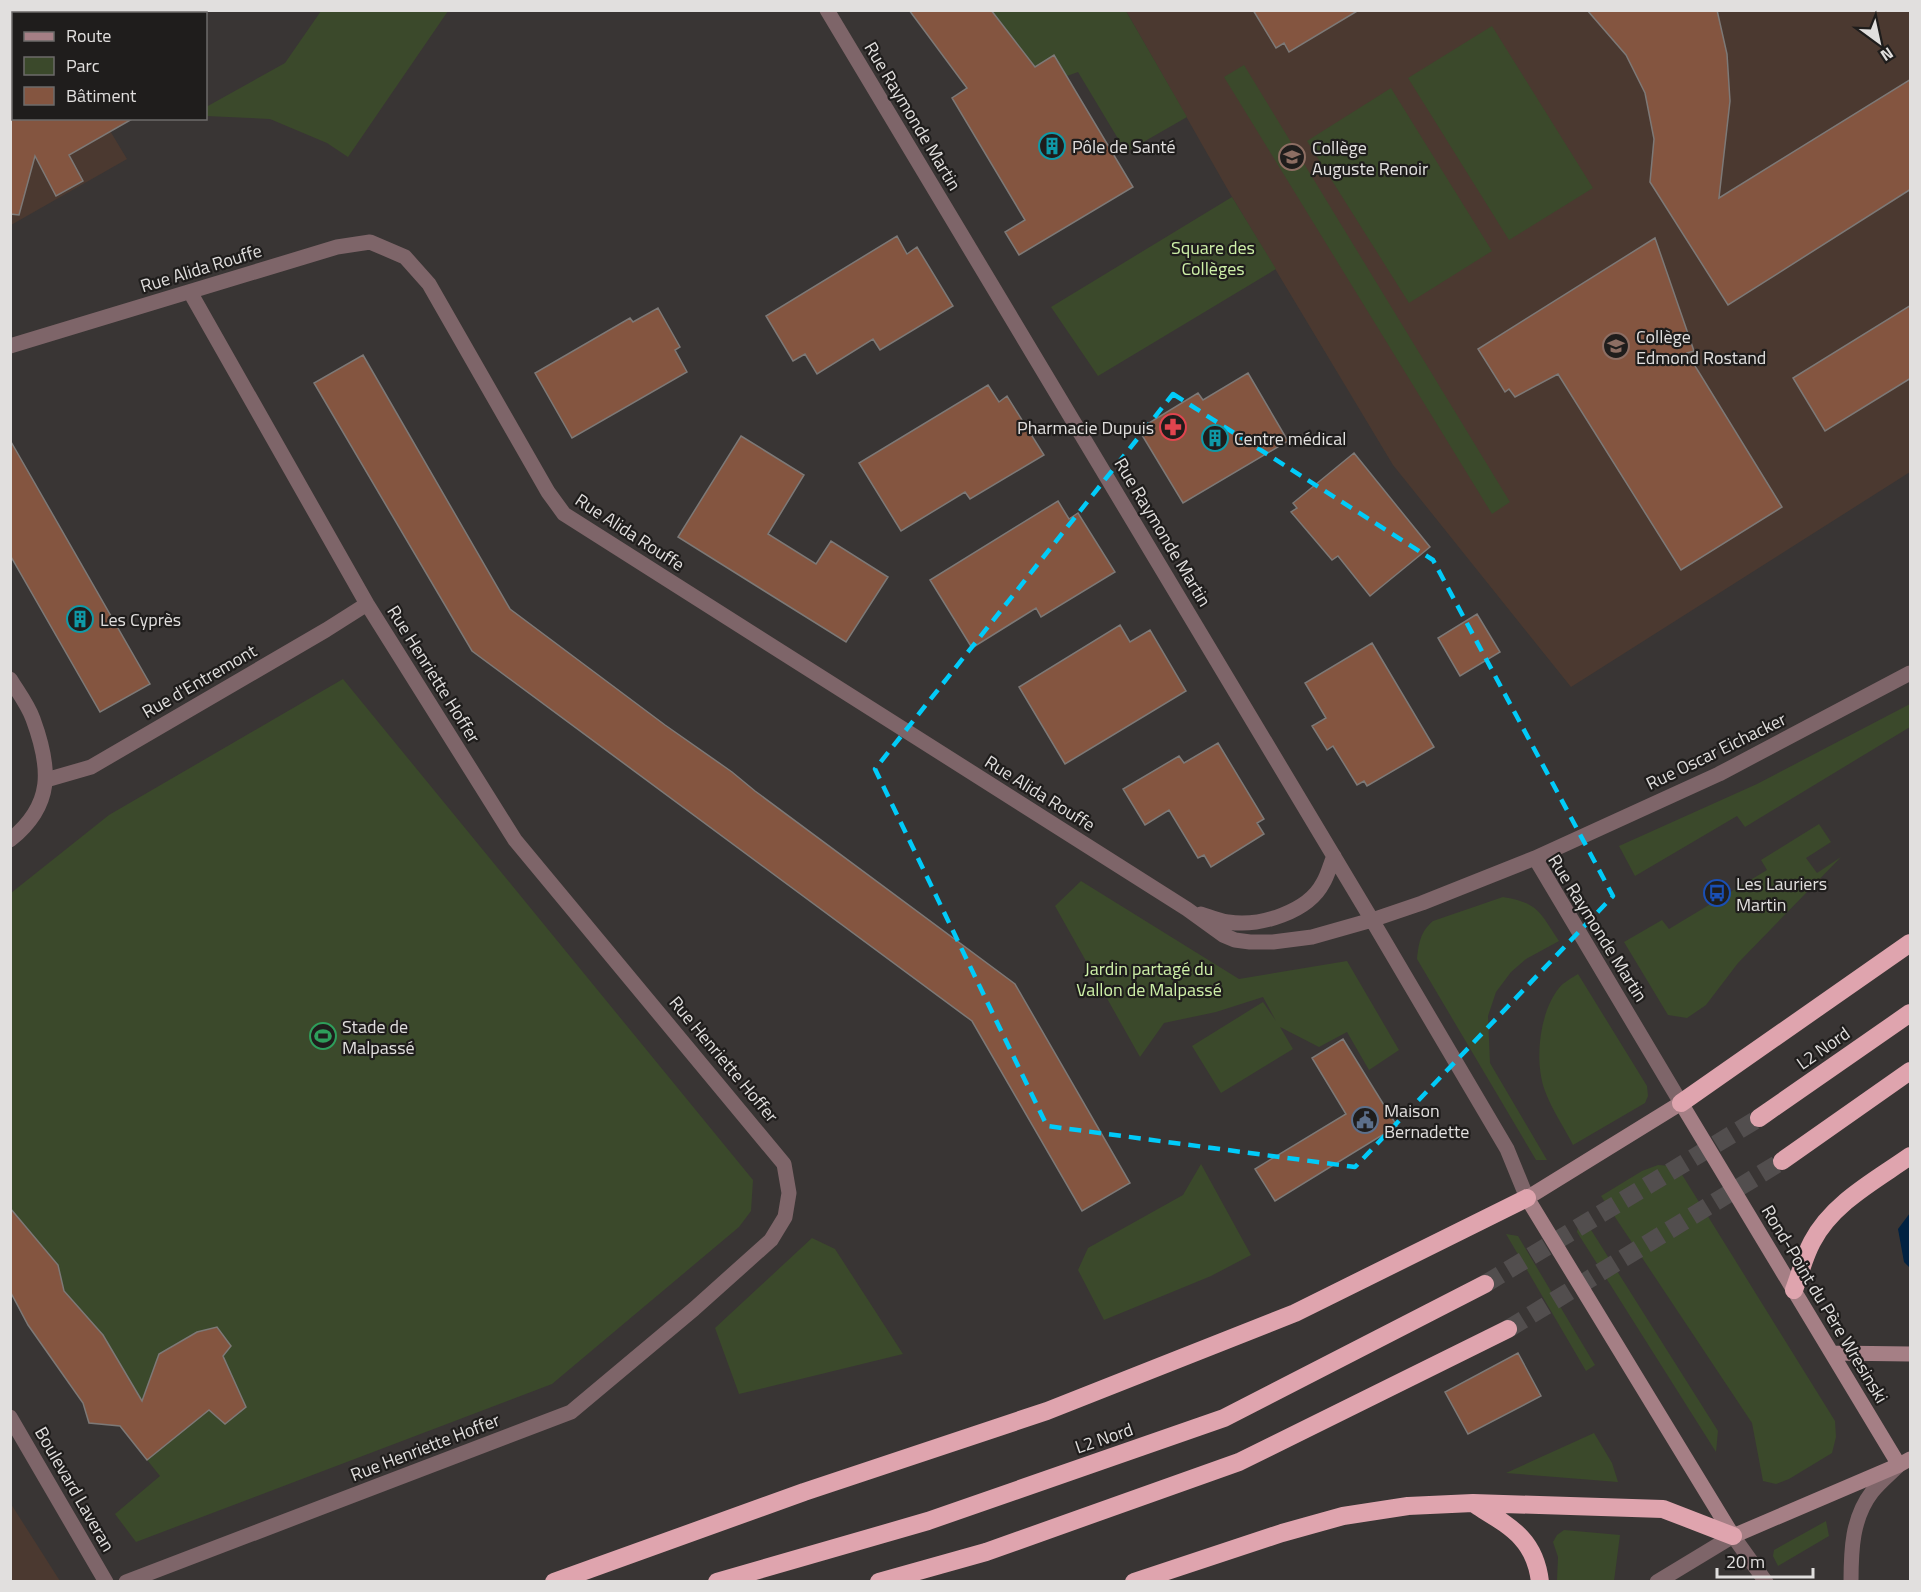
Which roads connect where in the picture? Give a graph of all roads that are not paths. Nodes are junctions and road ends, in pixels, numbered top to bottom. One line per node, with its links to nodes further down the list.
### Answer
1 (827, 10): 9 (street, Rue Raymonde Martin)
2 (190, 292): 3 (street, Rue Alida Rouffe); 4 (street, Rue Henriette Hoffer); 11 (street, Rue Alida Rouffe)
3 (10, 346)
4 (367, 604): 7 (street, Rue d'Entremont); 31 (street, Rue Henriette Hoffer)
5 (1911, 673): 10 (street, Rue Oscar Eichacker)
6 (10, 679): 7 (street)
7 (46, 780): 8 (street)
8 (10, 840)
9 (1334, 856): 11 (street, Rue Alida Rouffe); 12 (street, Rue Raymonde Martin)
10 (1535, 858): 12 (street, Rue Raymonde Martin); 16 (street, Rue Raymonde Martin)
11 (1187, 909): 12 (street, Rue Alida Rouffe)
12 (1372, 920): 20 (street, Rue Raymonde Martin)
13 (1911, 943): 16 (highway)
14 (1911, 1012): 17 (highway, L2 Nord)
15 (1911, 1071): 19 (highway)
16 (1681, 1103): 20 (main road); 22 (main road, Rond-Point du Père Wresinski)
17 (1759, 1118)
18 (1911, 1156): 22 (highway)
19 (1782, 1161)
20 (1527, 1198): 29 (main road); 32 (highway)
21 (1485, 1284): 33 (highway, L2 Nord)
22 (1794, 1290): 24 (main road, Rond-Point du Père Wresinski)
23 (1508, 1329): 34 (highway)
24 (1832, 1353): 25 (main road); 27 (main road, Rond-Point du Père Wresinski)
25 (1911, 1354)
26 (10, 1417): 30 (street, Boulevard Laveran)
27 (1905, 1462): 29 (main road); 39 (street)
28 (1473, 1503): 29 (highway); 35 (highway); 36 (highway)
29 (1733, 1536): 37 (street); 38 (street)
30 (106, 1581)
31 (126, 1581)
32 (554, 1581)
33 (717, 1581)
34 (879, 1581)
35 (1134, 1581)
36 (1540, 1581)
37 (1657, 1581)
38 (1766, 1581)
39 (1851, 1581)

